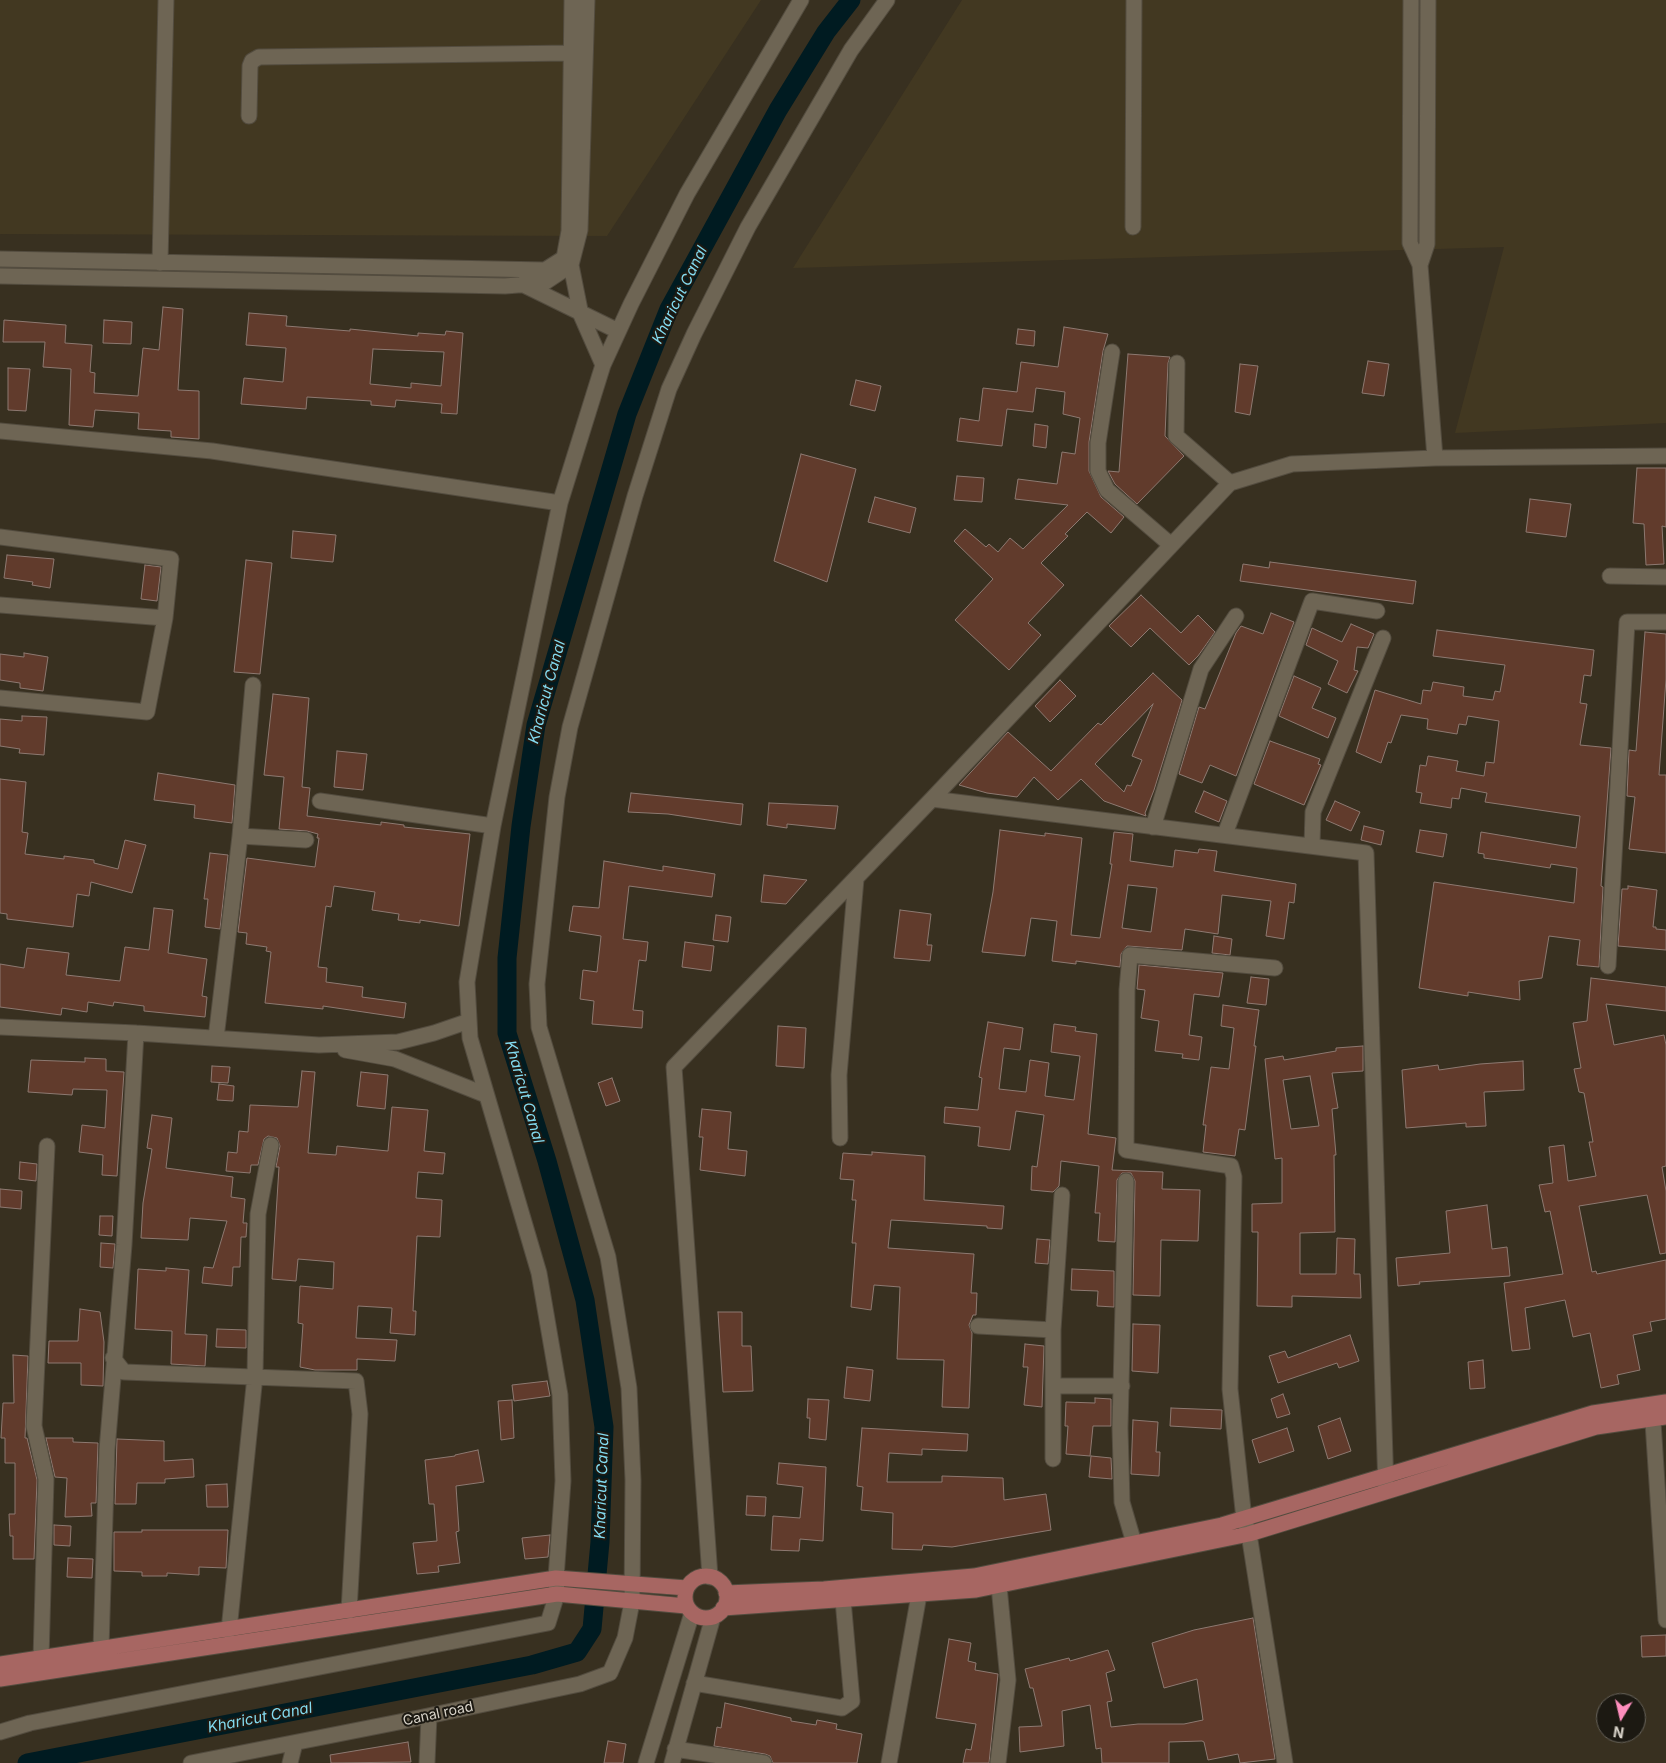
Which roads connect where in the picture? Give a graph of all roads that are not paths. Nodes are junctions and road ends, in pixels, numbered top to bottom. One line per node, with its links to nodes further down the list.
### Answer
1 (166, 0): 13 (street)
2 (572, 0): 9 (street)
3 (587, 0): 14 (street)
4 (801, 0): 19 (street)
5 (887, 0): 76 (street, Canal road)
6 (1134, 0): 11 (street)
7 (1411, 0): 15 (street)
8 (1428, 0): 15 (street)
9 (572, 53): 10 (street); 14 (street)
10 (249, 116)
11 (1133, 227)
12 (0, 259): 13 (street)
13 (160, 262): 17 (street)
14 (568, 262): 17 (street); 18 (street)
15 (1420, 265): 25 (street)
16 (0, 276): 17 (street)
17 (522, 277): 18 (street)
18 (581, 315): 19 (street); 22 (street)
19 (618, 331): 22 (street)
20 (1112, 352): 29 (street)
21 (1177, 363): 26 (street)
22 (603, 364): 27 (street)
23 (0, 431): 27 (street)
24 (1666, 456): 25 (street)
25 (1435, 458): 26 (street)
26 (1230, 483): 29 (street)
27 (560, 503): 42 (street)
28 (0, 538): 35 (street)
29 (1171, 545): 40 (street)
30 (1610, 576): 31 (street)
31 (1666, 577)
32 (0, 605): 35 (street)
33 (1377, 610): 44 (street)
34 (1236, 616): 43 (street)
35 (165, 618): 39 (street)
36 (1666, 622): 49 (street)
37 (1382, 638): 47 (street)
38 (253, 685): 45 (street)
39 (0, 698)
40 (932, 799): 43 (street); 48 (street)
41 (320, 801): 42 (street)
42 (494, 826): 51 (street)
43 (1153, 827): 44 (street)
44 (1226, 834): 47 (street)
45 (240, 836): 46 (street); 54 (street)
46 (306, 840)
47 (1312, 845): 70 (street)
48 (856, 879): 57 (street); 74 (street)
49 (1608, 966)
50 (1276, 968): 71 (street)
51 (469, 1021): 55 (street); 56 (street)
52 (0, 1028): 53 (street)
53 (136, 1033): 54 (street); 64 (street)
54 (216, 1038): 55 (street)
55 (319, 1045): 56 (street)
56 (486, 1095): 75 (street)
57 (840, 1138)
58 (271, 1145): 65 (street)
59 (47, 1146): 90 (street)
60 (1126, 1181): 67 (street)
61 (1062, 1195): 63 (street)
62 (978, 1326): 63 (street)
63 (1053, 1330): 66 (street)
64 (113, 1358): 65 (street); 89 (street)
65 (255, 1376): 85 (street); 88 (street)
66 (1053, 1386): 67 (street); 69 (street)
67 (1122, 1386): 73 (street)
68 (1660, 1411): 70 (main road); 87 (street)
69 (1053, 1459)
70 (1386, 1484): 71 (main road); 72 (main road)
71 (1244, 1519): 72 (street); 73 (main road)
72 (1249, 1534): 77 (main road); 105 (street)
73 (1134, 1543): 79 (main road)
74 (710, 1577): 78 (main road); 79 (main road)
75 (556, 1578): 76 (main road); 80 (street); 85 (main road)
76 (627, 1584): 78 (main road); 83 (street, Canal road)
77 (999, 1586): 81 (main road); 104 (street)
78 (687, 1588): 84 (main road)
79 (726, 1593): 86 (main road)
80 (565, 1595): 83 (main road); 92 (main road); 95 (street)
81 (919, 1595): 82 (main road); 103 (street)
82 (843, 1600): 86 (main road); 93 (street)
83 (626, 1601): 84 (main road); 94 (street, Canal road)
84 (689, 1610): 86 (main road); 101 (street)
85 (349, 1611): 88 (main road)
86 (718, 1613): 93 (street)
87 (1666, 1620)
88 (229, 1630): 89 (main road)
89 (102, 1649): 90 (main road)
90 (41, 1659): 91 (main road)
91 (0, 1664)
92 (0, 1678)
93 (694, 1683): 97 (street)
94 (429, 1716): 96 (street, Canal road); 100 (street)
95 (0, 1732)
96 (295, 1743): 98 (street, Canal road); 99 (street)
97 (673, 1756): 102 (street)
98 (191, 1763)
99 (290, 1763)
100 (427, 1763)
101 (646, 1763)
102 (764, 1763)
103 (889, 1763)
104 (998, 1763)
105 (1285, 1763)

